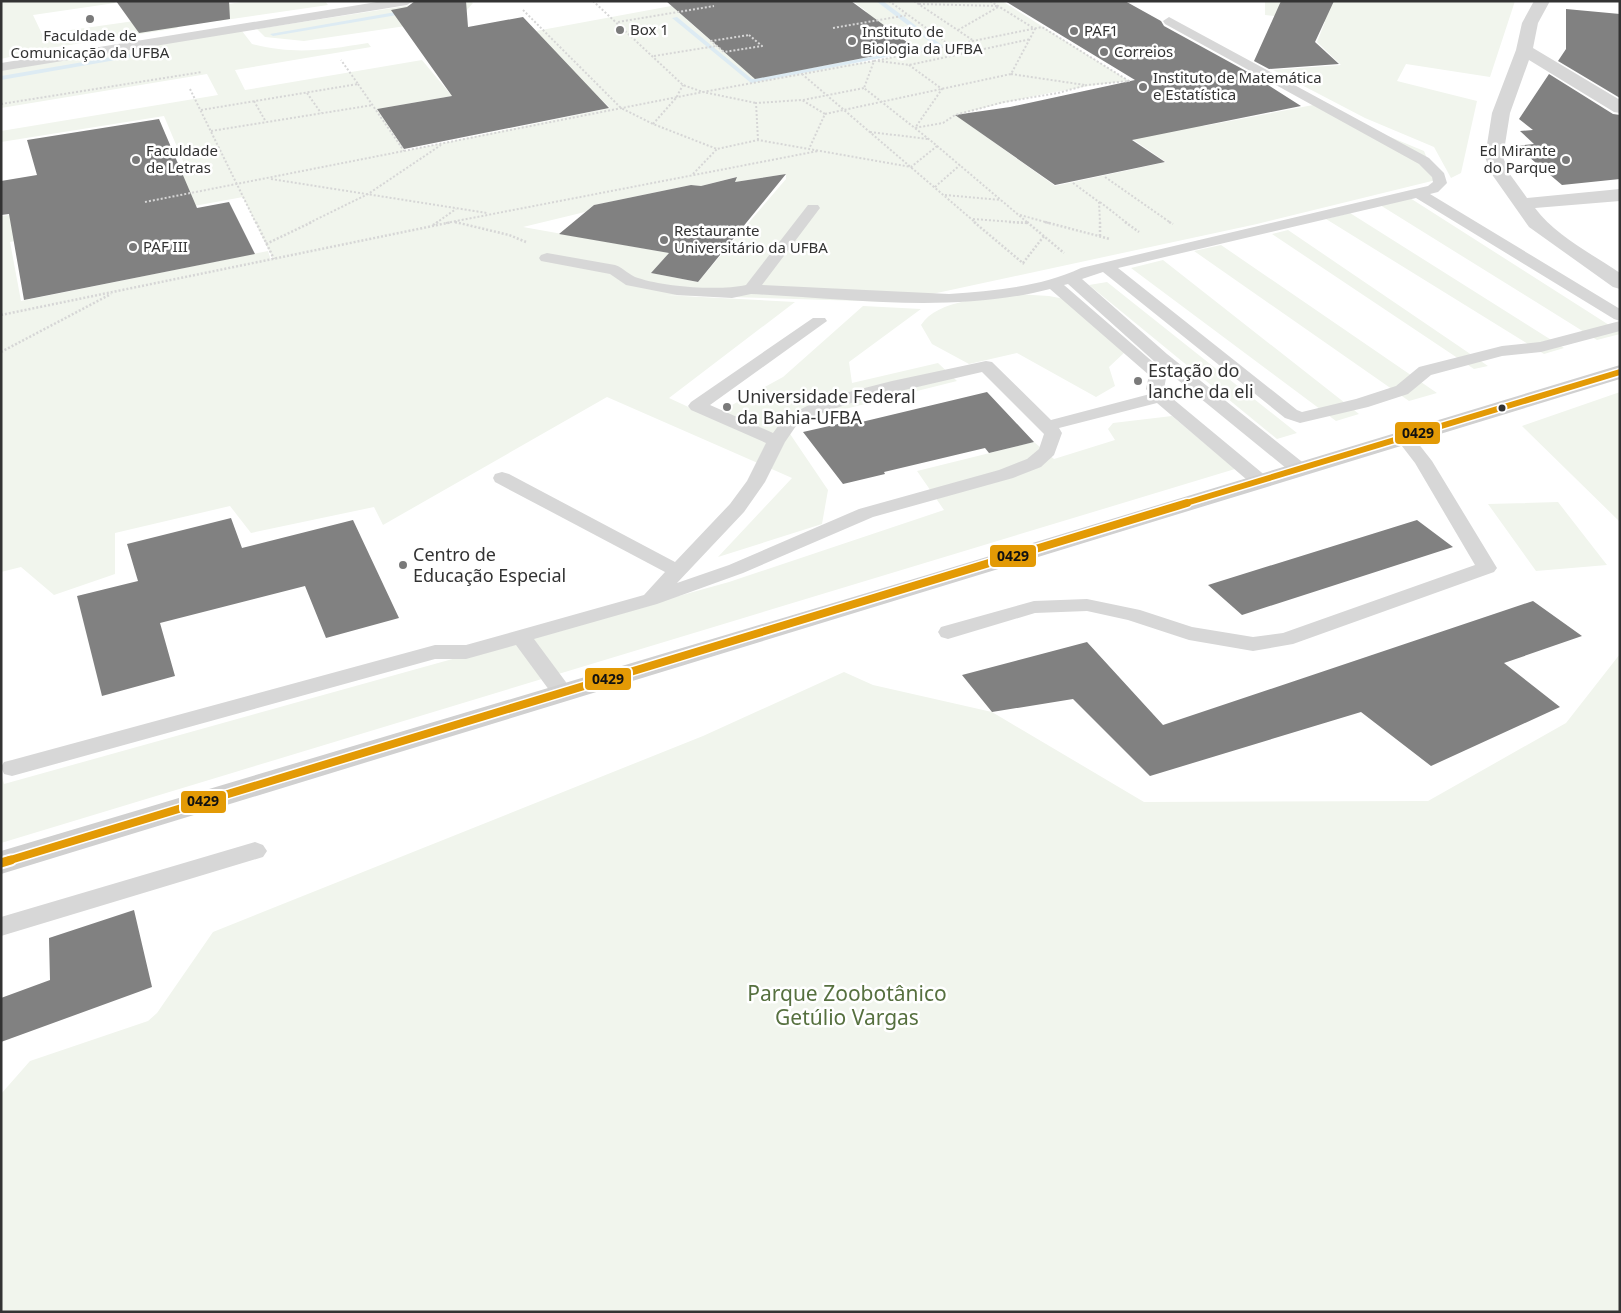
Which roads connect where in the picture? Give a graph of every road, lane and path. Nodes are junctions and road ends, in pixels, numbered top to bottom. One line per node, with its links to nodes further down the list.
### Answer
1 (407, 1): 27 (lane)
2 (593, 1): 13 (path)
3 (889, 1): 12 (path)
4 (914, 1): 8 (path)
5 (923, 1): 8 (path)
6 (990, 1): 10 (path)
7 (1542, 1): 22 (street)
8 (918, 4): 10 (path); 16 (path)
9 (714, 6): 13 (path)
10 (998, 6): 16 (path); 17 (path)
11 (523, 10): 47 (path)
12 (908, 15): 15 (path); 21 (path)
13 (617, 22): 23 (path)
14 (1169, 22): 74 (lane)
15 (833, 28)
16 (958, 30): 19 (path)
17 (1035, 30): 18 (path); 19 (path); 33 (path)
18 (1031, 39): 26 (path); 30 (path)
19 (975, 42): 21 (path)
20 (716, 46): 20 (path); 23 (path)
21 (951, 46): 25 (path)
22 (1524, 50): 48 (street); 81 (street)
23 (654, 56): 32 (path)
24 (341, 60): 31 (path)
25 (874, 61): 26 (path); 29 (path); 34 (path)
26 (909, 65): 36 (path)
27 (1, 67)
28 (202, 72): 45 (path)
29 (802, 74): 38 (path); 39 (path)
30 (1011, 74): 33 (path); 36 (path)
31 (358, 84): 37 (path); 46 (path)
32 (683, 85): 38 (path); 40 (path)
33 (1087, 85): 55 (path)
34 (864, 88): 39 (path); 44 (path)
35 (190, 89): 49 (path)
36 (942, 89): 44 (path); 55 (path)
37 (307, 92): 42 (path); 51 (path)
38 (703, 92): 40 (path); 43 (path)
39 (828, 95): 41 (path); 50 (path)
40 (676, 98): 47 (path); 54 (path)
41 (802, 100): 43 (path); 52 (path)
42 (254, 101): 49 (path); 53 (path)
43 (756, 102): 58 (path)
44 (881, 102): 50 (path); 55 (path)
45 (1, 104)
46 (372, 105): 51 (path); 64 (path)
47 (621, 108): 54 (path); 60 (path)
48 (1620, 108)
49 (201, 110): 56 (path)
50 (844, 110): 52 (path); 57 (path)
51 (321, 113): 53 (path)
52 (825, 114): 63 (path)
53 (266, 122): 56 (path)
54 (653, 124): 62 (path)
55 (914, 128): 59 (path)
56 (210, 131): 72 (path)
57 (869, 132): 59 (path); 67 (path)
58 (758, 140): 62 (path); 63 (path)
59 (930, 140): 61 (path)
60 (444, 144): 64 (path); 75 (path)
61 (937, 146): 66 (path); 67 (path)
62 (717, 149): 68 (path)
63 (809, 149): 65 (path)
64 (404, 151): 70 (path)
65 (818, 151): 67 (path); 68 (path)
66 (960, 165): 73 (path); 78 (path)
67 (911, 167): 73 (path)
68 (692, 175): 84 (path)
69 (1105, 177): 93 (path)
70 (268, 178): 72 (path); 75 (path)
71 (1073, 183): 80 (path)
72 (236, 185): 79 (path); 92 (path)
73 (935, 187): 76 (path)
74 (1418, 193): 93 (lane); 105 (lane)
75 (368, 194): 82 (path); 92 (path)
76 (944, 195): 78 (path); 86 (path)
77 (1620, 195): 81 (street)
78 (1002, 200): 85 (path)
79 (144, 202)
80 (1099, 202): 91 (path); 94 (path)
81 (1522, 204): 100 (street)
82 (457, 208): 84 (path); 89 (path)
83 (812, 208): 102 (lane)
84 (490, 214): 87 (path)
85 (1019, 215): 88 (path); 91 (path)
86 (972, 220): 88 (path); 97 (path)
87 (452, 222): 89 (path); 95 (path)
88 (1029, 223): 90 (path)
89 (431, 226): 96 (path)
90 (1044, 236): 97 (path); 99 (path)
91 (1099, 236): 94 (path); 98 (path)
92 (266, 244): 96 (path)
93 (1202, 245): 94 (lane)
94 (1167, 253): 98 (lane)
95 (547, 258): 102 (lane)
96 (274, 259): 103 (path)
97 (1023, 263): 101 (path)
98 (1107, 267): 99 (lane); 107 (lane)
99 (1080, 275): 101 (lane); 109 (lane)
100 (1620, 283)
101 (1050, 284): 102 (lane); 111 (lane)
102 (751, 289)
103 (116, 292): 104 (path); 108 (path)
104 (1, 315)
105 (1620, 316)
106 (819, 321): 115 (lane)
107 (1620, 326)
108 (1, 352)
109 (1176, 370): 111 (lane); 116 (lane)
110 (1620, 372): 114 (main road)
111 (1158, 375): 112 (lane)
112 (1160, 397): 113 (lane); 118 (lane)
113 (1047, 426): 115 (lane); 120 (lane)
114 (1404, 437): 116 (main road); 121 (lane)
115 (776, 441): 119 (lane)
116 (1299, 469): 118 (main road)
117 (502, 478): 119 (lane)
118 (1260, 481): 123 (main road)
119 (678, 571): 120 (lane)
120 (650, 600): 122 (lane)
121 (948, 632)
122 (521, 636): 123 (lane); 124 (lane)
123 (563, 693): 126 (main road)
124 (12, 768)
125 (255, 851): 127 (lane)
126 (1, 863)
127 (1, 926)

